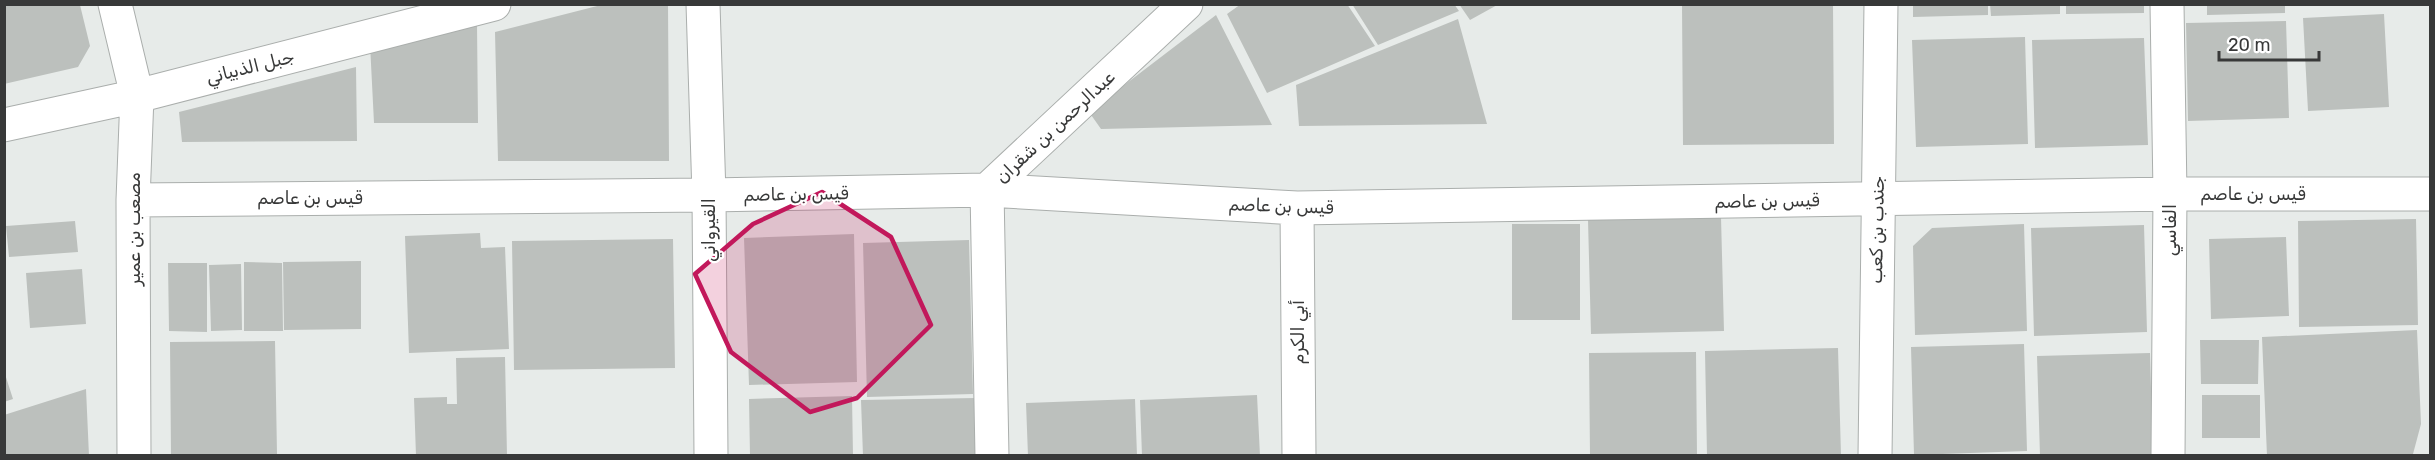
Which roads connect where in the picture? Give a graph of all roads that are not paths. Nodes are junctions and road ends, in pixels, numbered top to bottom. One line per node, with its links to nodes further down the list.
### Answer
1 (115, 4): 7 (street, مصعب بن عمير)
2 (703, 4): 12 (street, القيرواني)
3 (1186, 4): 9 (street, عبدالرحمن بن شقران)
4 (1881, 4): 13 (street, جندب بن كعب)
5 (2167, 4): 10 (street, الفاسي)
6 (478, 7): 7 (street, جبل الذبياني)
7 (137, 96): 8 (street, جبل الذبياني); 14 (street, مصعب بن عمير)
8 (4, 125)
9 (987, 190): 12 (street, قيس بن عاصم); 15 (street, قيس بن عاصم); 18 (street, عبدالرحمن بن شقران)
10 (2170, 194): 11 (street, قيس بن عاصم); 13 (street, قيس بن عاصم); 21 (street, الفاسي)
11 (2430, 194)
12 (709, 195): 14 (street, قيس بن عاصم); 17 (street, القيرواني)
13 (1877, 199): 15 (street, قيس بن عاصم); 20 (street, جندب بن كعب)
14 (132, 200): 16 (street, مصعب بن عمير)
15 (1297, 208): 19 (street, أبي الكرم)
16 (134, 456)
17 (711, 456)
18 (992, 456)
19 (1299, 456)
20 (1875, 456)
21 (2168, 456)

